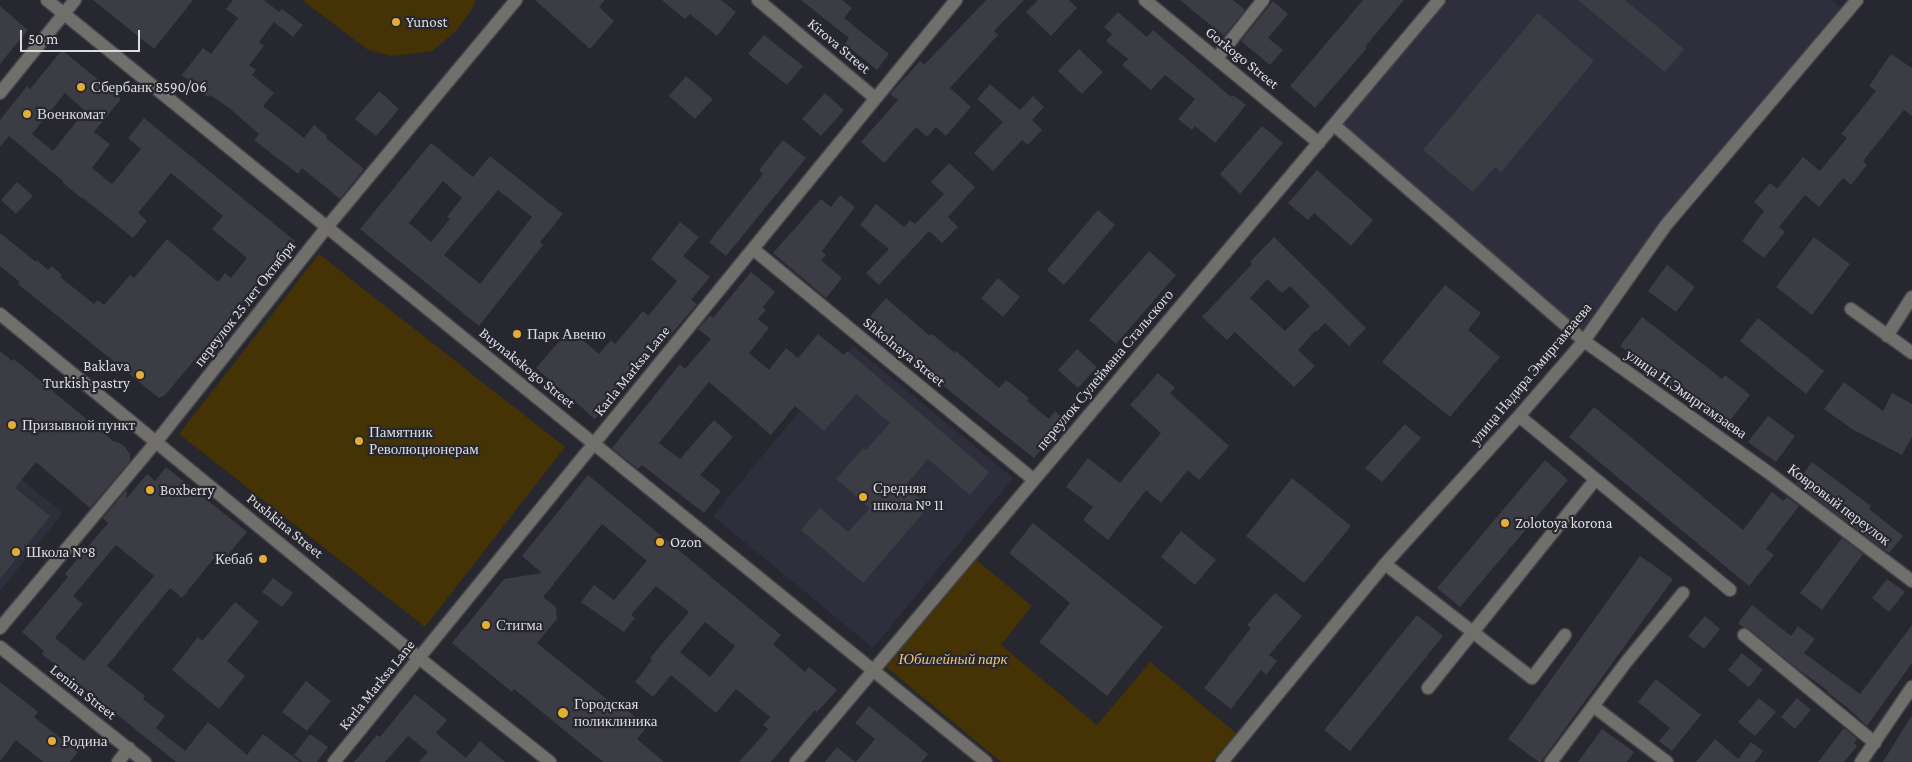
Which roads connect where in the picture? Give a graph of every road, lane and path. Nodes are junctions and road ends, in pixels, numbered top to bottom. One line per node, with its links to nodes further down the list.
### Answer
1 (47, 0): 10 (street, Buynakskogo Street)
2 (75, 0): 10 (street)
3 (516, 0): 16 (street, переулок 25 лет Октября)
4 (758, 0): 13 (street, Kirova Street)
5 (956, 0): 13 (street, Karla Marksa Lane)
6 (1145, 0): 11 (street, Gorkogo Street)
7 (1263, 0): 11 (street)
8 (1439, 0): 14 (street, переулок Сулеймана Стальского)
9 (1857, 0): 22 (street, улица Надира Эмиргамзаева)
10 (64, 14): 12 (street); 16 (street, Buynakskogo Street)
11 (1217, 58): 15 (street, Gorkogo Street)
12 (0, 93)
13 (875, 98): 17 (street, Karla Marksa Lane)
14 (1334, 125): 15 (street, переулок Сулеймана Стальского); 22 (street, улица Н.Эмиргамзаева)
15 (1319, 142): 28 (street, переулок Сулеймана Стальского)
16 (327, 227): 25 (street, переулок 25 лет Октября); 26 (street, Buynakskogo Street)
17 (753, 249): 26 (street, Karla Marksa Lane); 28 (street, Shkolnaya Street)
18 (1912, 297): 21 (street)
19 (1851, 309): 21 (street)
20 (0, 314): 25 (street, Pushkina Street)
21 (1888, 336): 23 (street)
22 (1584, 341): 24 (street, улица Надира Эмиргамзаева); 27 (street, улица Н.Эмиргамзаева)
23 (1912, 353)
24 (1519, 416): 29 (street); 30 (street, улица Надира Эмиргамзаева)
25 (156, 442): 34 (street, переулок 25 лет Октября); 39 (street, Pushkina Street)
26 (594, 444): 39 (street, Karla Marksa Lane); 40 (street, Buynakskogo Street)
27 (1769, 473): 31 (street, Ковровый переулок)
28 (1034, 480): 40 (street, переулок Сулеймана Стальского)
29 (1595, 480): 32 (street); 35 (street)
30 (1385, 564): 35 (street); 52 (street, улица Надира Эмиргамзаева)
31 (1912, 582)
32 (1730, 590)
33 (1683, 593): 43 (street)
34 (0, 628)
35 (1472, 632): 36 (street); 42 (street)
36 (1566, 635)
37 (1744, 636): 44 (street)
38 (0, 647): 45 (street, Lenina Street)
39 (420, 658): 48 (street, Karla Marksa Lane); 49 (street, Pushkina Street)
40 (873, 671): 50 (street, переулок Сулеймана Стальского); 51 (street, Buynakskogo Street)
41 (1912, 687): 44 (street)
42 (1428, 688)
43 (1593, 706): 53 (street); 54 (street)
44 (1875, 743): 55 (street)
45 (129, 748): 46 (street); 47 (street, Lenina Street)
46 (118, 762)
47 (145, 762)
48 (334, 762)
49 (550, 762)
50 (796, 762)
51 (986, 762)
52 (1222, 762)
53 (1551, 762)
54 (1667, 762)
55 (1861, 762)

